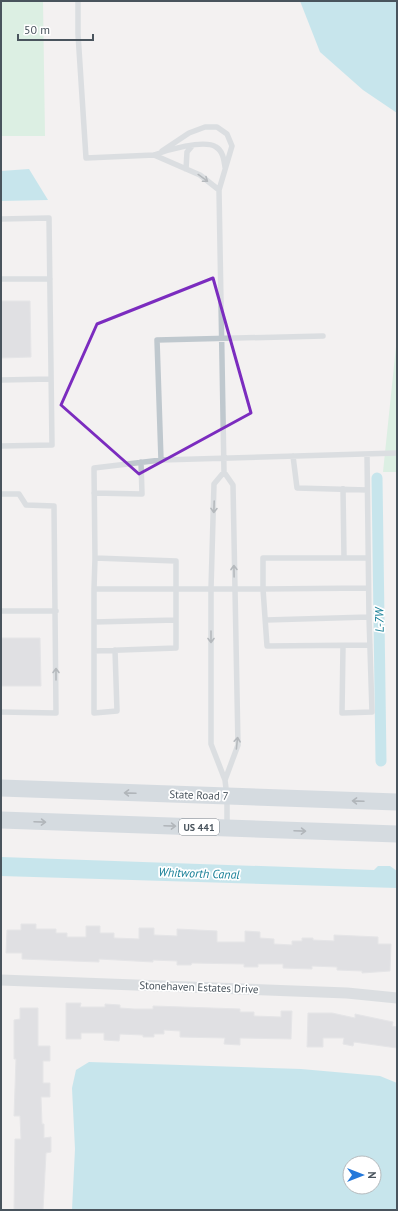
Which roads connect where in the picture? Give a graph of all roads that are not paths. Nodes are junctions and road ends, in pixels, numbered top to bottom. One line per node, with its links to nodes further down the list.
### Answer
1 (78, 1): 4 (lane)
2 (192, 146): 3 (lane); 5 (lane); 6 (lane)
3 (162, 151): 4 (lane); 6 (lane)
4 (154, 155): 5 (lane)
5 (186, 169): 7 (lane, one-way to 7)
6 (226, 170): 7 (lane)
7 (219, 190): 12 (lane)
8 (1, 219): 10 (lane)
9 (1, 279): 10 (lane)
10 (50, 279): 13 (lane)
11 (323, 336): 12 (lane)
12 (221, 340): 19 (lane); 20 (lane)
13 (51, 379): 14 (lane); 15 (lane)
14 (1, 380)
15 (1, 446)
16 (397, 453): 17 (lane)
17 (367, 454): 18 (lane); 24 (lane)
18 (293, 456): 19 (lane); 23 (lane)
19 (225, 459): 20 (lane); 22 (lane)
20 (161, 460): 21 (lane)
21 (141, 462): 25 (lane); 25 (lane)
22 (224, 472): 33 (lane, one-way to 33); 34 (lane, one-way to 22)
23 (343, 489): 24 (lane); 28 (lane)
24 (367, 490): 29 (lane)
25 (94, 493): 27 (lane)
26 (1, 494): 37 (lane)
27 (95, 558): 31 (lane); 32 (lane)
28 (344, 558): 29 (lane); 35 (lane)
29 (368, 558): 30 (lane)
30 (368, 588): 35 (lane); 38 (lane)
31 (94, 589): 32 (lane); 41 (lane)
32 (177, 589): 33 (lane); 39 (lane)
33 (212, 589): 34 (lane); 47 (lane, one-way to 47)
34 (234, 589): 35 (lane); 47 (lane, one-way to 34)
35 (263, 589): 40 (lane)
36 (1, 611): 37 (lane)
37 (56, 611): 46 (lane, one-way to 37)
38 (369, 617): 40 (lane); 42 (lane)
39 (176, 620): 41 (lane); 44 (lane)
40 (266, 620): 43 (lane)
41 (94, 622): 45 (lane)
42 (370, 645): 43 (lane); 43 (lane)
43 (343, 646)
44 (115, 650): 45 (lane); 45 (lane)
45 (94, 651)
46 (1, 712)
47 (226, 780): 50 (lane)
48 (1, 788): 49 (main road, State Road 7)
49 (78, 791): 50 (main road, State Road 7, one-way to 49); 51 (main road)
50 (227, 796): 52 (main road, State Road 7, one-way to 50); 54 (lane)
51 (1, 797)
52 (397, 802)
53 (1, 820): 54 (main road, US 441, one-way to 54)
54 (227, 828): 56 (main road, US 441, one-way to 56)
55 (397, 829): 56 (main road)
56 (362, 833): 57 (main road, US 441)
57 (397, 834)
58 (1, 980): 59 (street, Stonehaven Estates Drive)
59 (397, 998)

